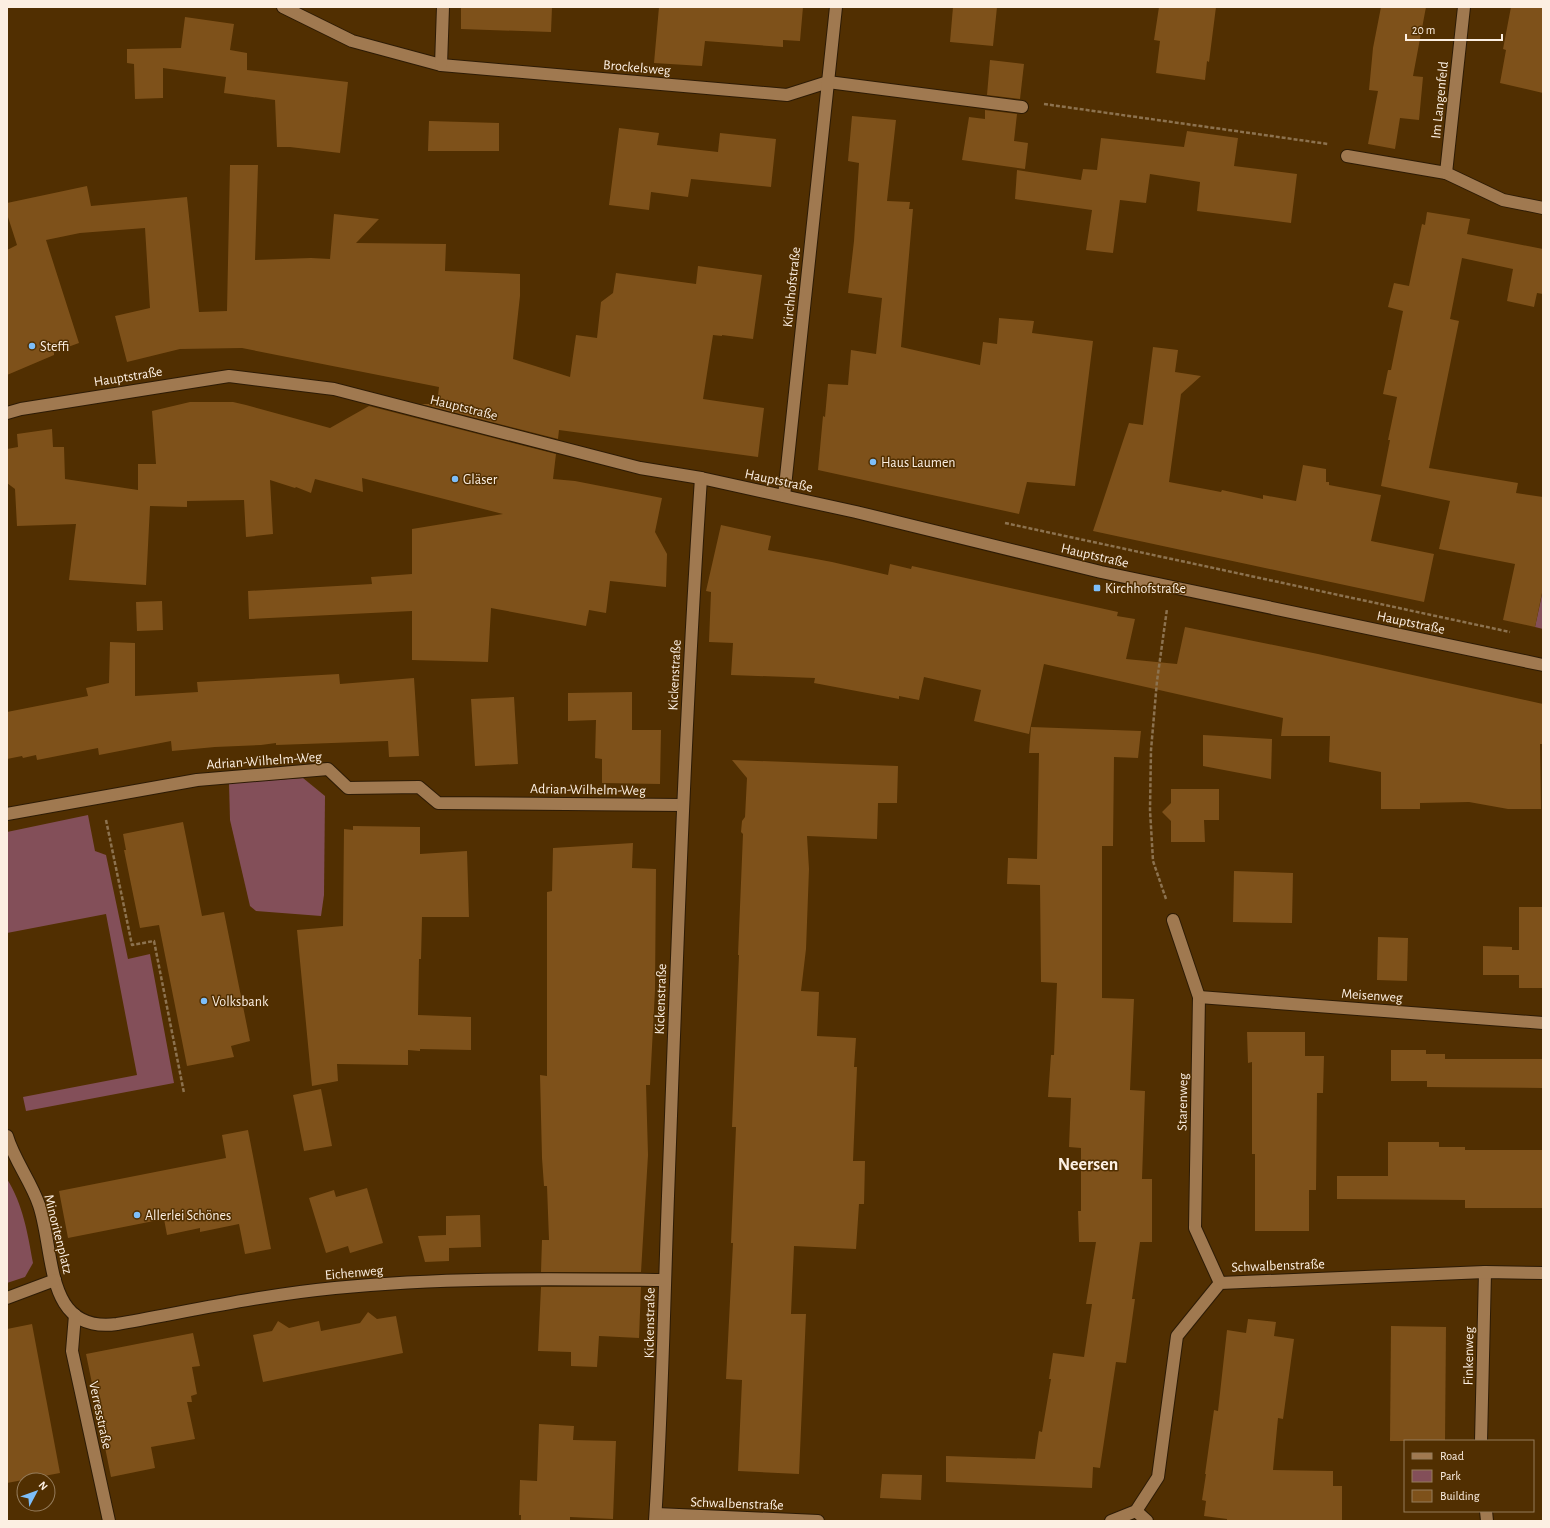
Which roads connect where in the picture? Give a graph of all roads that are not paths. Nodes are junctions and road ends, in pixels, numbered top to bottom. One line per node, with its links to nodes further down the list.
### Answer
1 (283, 7): 5 (street, Brockelsweg)
2 (443, 7): 5 (street)
3 (836, 7): 6 (street, Kirchhofstraße)
4 (1464, 7): 9 (street, Im Langenfeld)
5 (441, 65): 6 (street, Brockelsweg)
6 (828, 82): 7 (street); 13 (street, Kirchhofstraße)
7 (1022, 107)
8 (1347, 156): 9 (street)
9 (1446, 173): 10 (street)
10 (1543, 208)
11 (7, 414): 12 (street, Hauptstraße)
12 (701, 478): 13 (street, Hauptstraße); 15 (street, Kickenstraße)
13 (784, 496): 14 (street, Hauptstraße)
14 (1543, 665)
15 (682, 805): 16 (street, Adrian-Wilhelm-Weg); 24 (street, Kickenstraße)
16 (7, 814)
17 (1173, 920): 18 (street, Starenweg)
18 (1199, 997): 19 (street, Meisenweg); 25 (street, Starenweg)
19 (1543, 1023)
20 (7, 1136): 23 (street, Minoritenplatz)
21 (1485, 1272): 22 (street, Schwalbenstraße); 25 (street, Schwalbenstraße); 29 (street, Finkenweg)
22 (1543, 1273)
23 (55, 1280): 26 (street, Minoritenplatz); 27 (street)
24 (665, 1280): 28 (street, Eichenweg); 31 (street, Kickenstraße)
25 (1220, 1283): 30 (street, Schwalbenstraße)
26 (60, 1296): 28 (street, Eichenweg)
27 (7, 1298)
28 (75, 1316): 32 (street, Verresstraße)
29 (1481, 1440)
30 (1136, 1511): 34 (street); 35 (street)
31 (656, 1518): 33 (street, Schwalbenstraße)
32 (109, 1521)
33 (818, 1521)
34 (1111, 1521)
35 (1147, 1521)

